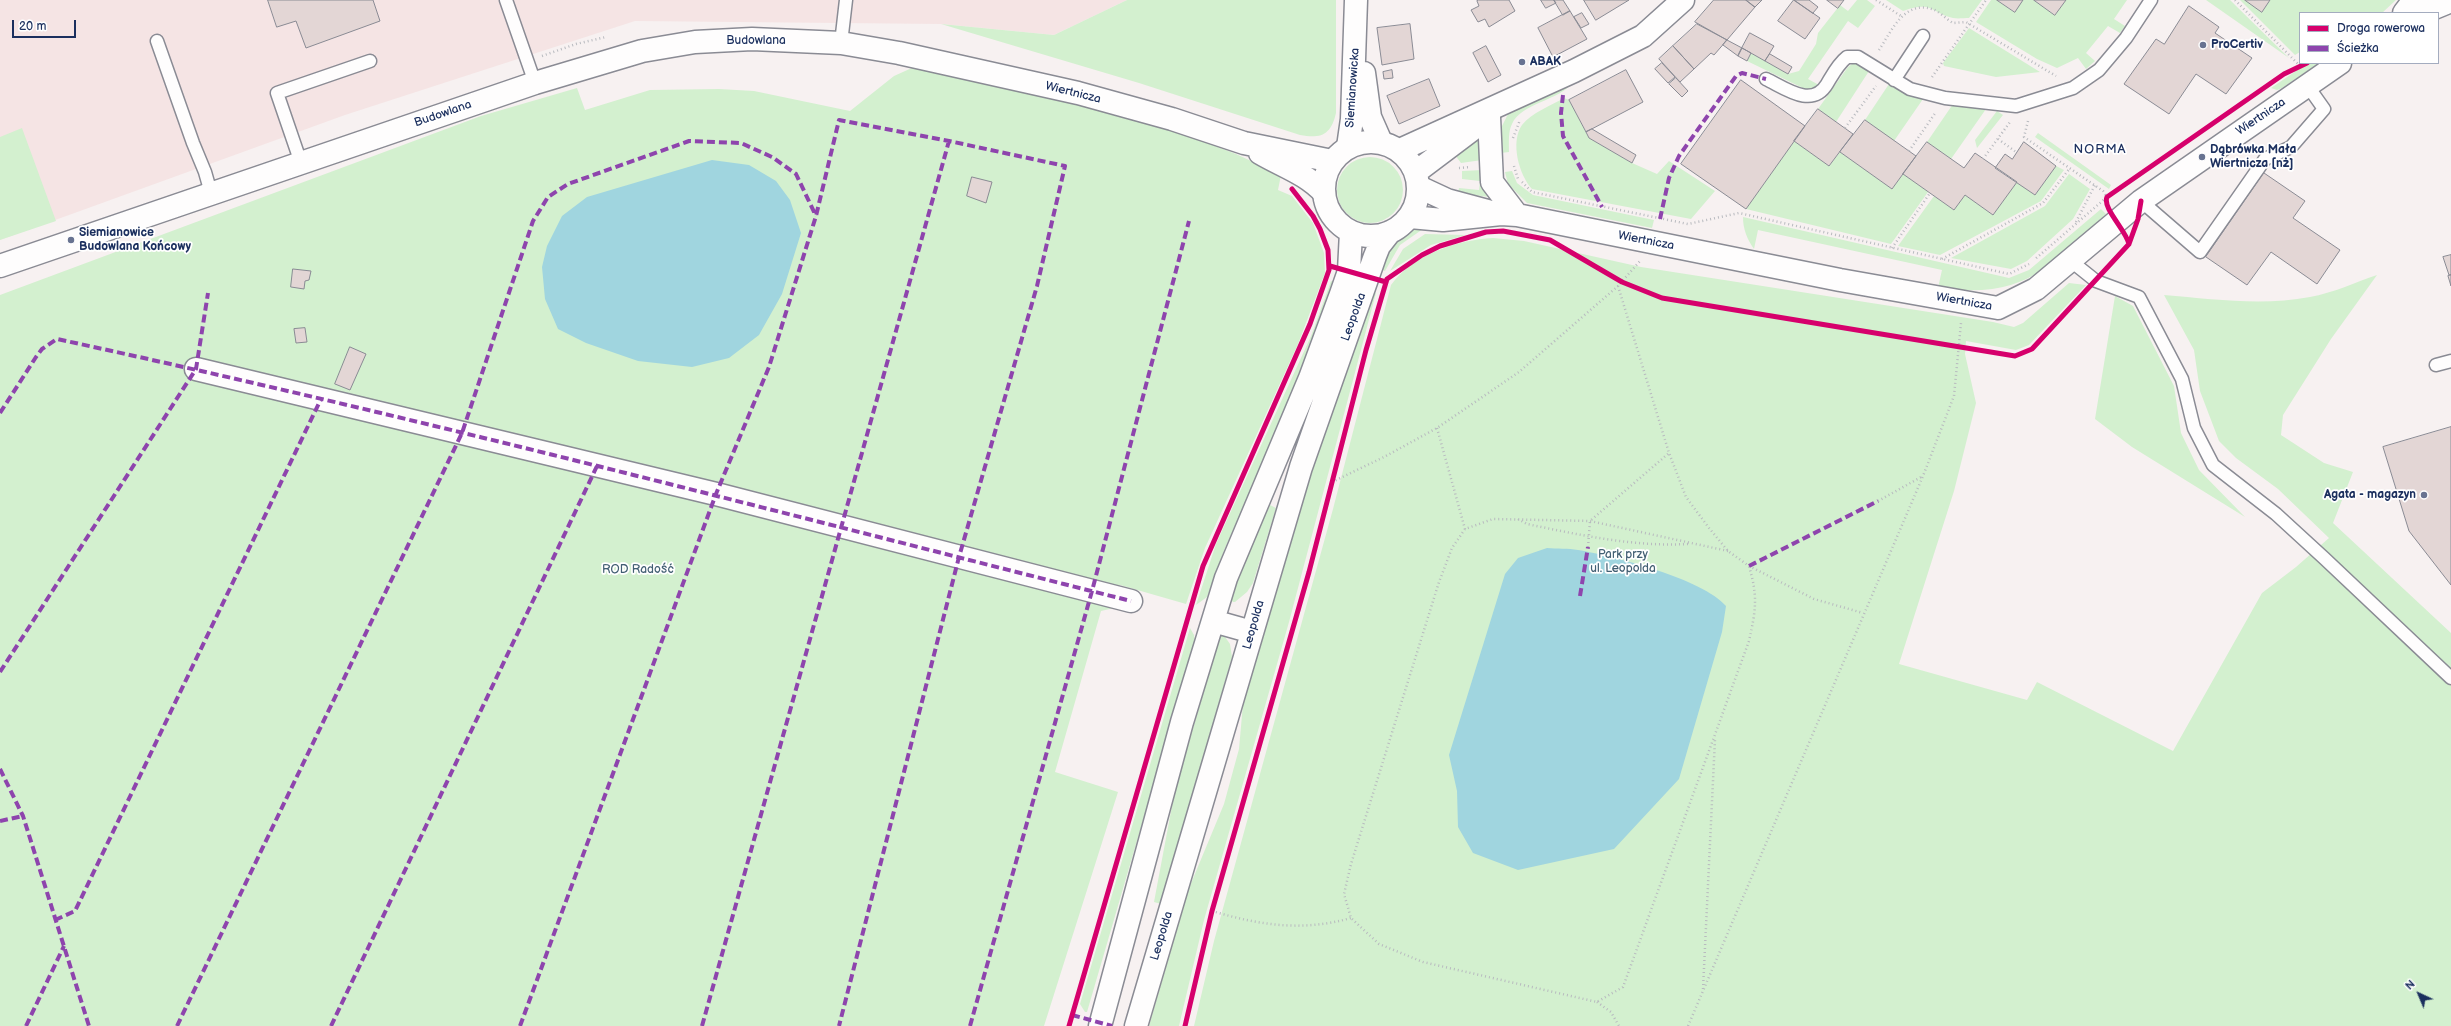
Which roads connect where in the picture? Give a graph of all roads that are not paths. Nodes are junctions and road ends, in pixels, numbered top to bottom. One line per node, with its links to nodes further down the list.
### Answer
1 (506, 0): 20 (lane)
2 (846, 0): 13 (lane)
3 (1356, 0): 10 (street, Siemianowicka)
4 (1683, 0): 21 (street)
5 (2151, 0): 18 (lane)
6 (2414, 0): 8 (street)
7 (2450, 1): 9 (street)
8 (2405, 12)
9 (2424, 12)
10 (1357, 28): 24 (street, Siemianowicka); 25 (street, Siemianowicka)
11 (1923, 36): 18 (lane)
12 (157, 41): 28 (lane)
13 (841, 43): 14 (street, Budowlana); 20 (street, Budowlana)
14 (899, 53): 23 (street, Wiertnicza)
15 (370, 61): 26 (lane)
16 (2336, 64): 17 (street, Wiertnicza)
17 (2300, 73): 30 (street, Wiertnicza); 30 (lane)
18 (1889, 77): 19 (lane)
19 (1766, 79)
20 (535, 83): 26 (street, Budowlana)
21 (1508, 101): 22 (street); 24 (street)
22 (1489, 118): 27 (street); 31 (street)
23 (1244, 144): 25 (street, Wiertnicza); 29 (street, Wiertnicza)
24 (1390, 146): 25 (street); 27 (street)
25 (1340, 154): 29 (street)
26 (301, 163): 28 (street, Budowlana)
27 (1418, 180): 31 (street, Wiertnicza); 32 (street)
28 (211, 193): 36 (street, Budowlana)
29 (1324, 193): 33 (street)
30 (2140, 201): 35 (street, Wiertnicza)
31 (1509, 215): 32 (street, Wiertnicza); 35 (street, Wiertnicza)
32 (1410, 217): 34 (street)
33 (1351, 232): 34 (street); 41 (street, Leopolda)
34 (1390, 232): 42 (street, Leopolda)
35 (2071, 261): 43 (lane)
36 (0, 266)
37 (2451, 361): 38 (lane)
38 (2436, 365)
39 (196, 369): 40 (street)
40 (1131, 601)
41 (1213, 621): 42 (street); 44 (street, Leopolda)
42 (1252, 632): 45 (street, Leopolda)
43 (2451, 678)
44 (1100, 1026)
45 (1136, 1026)

